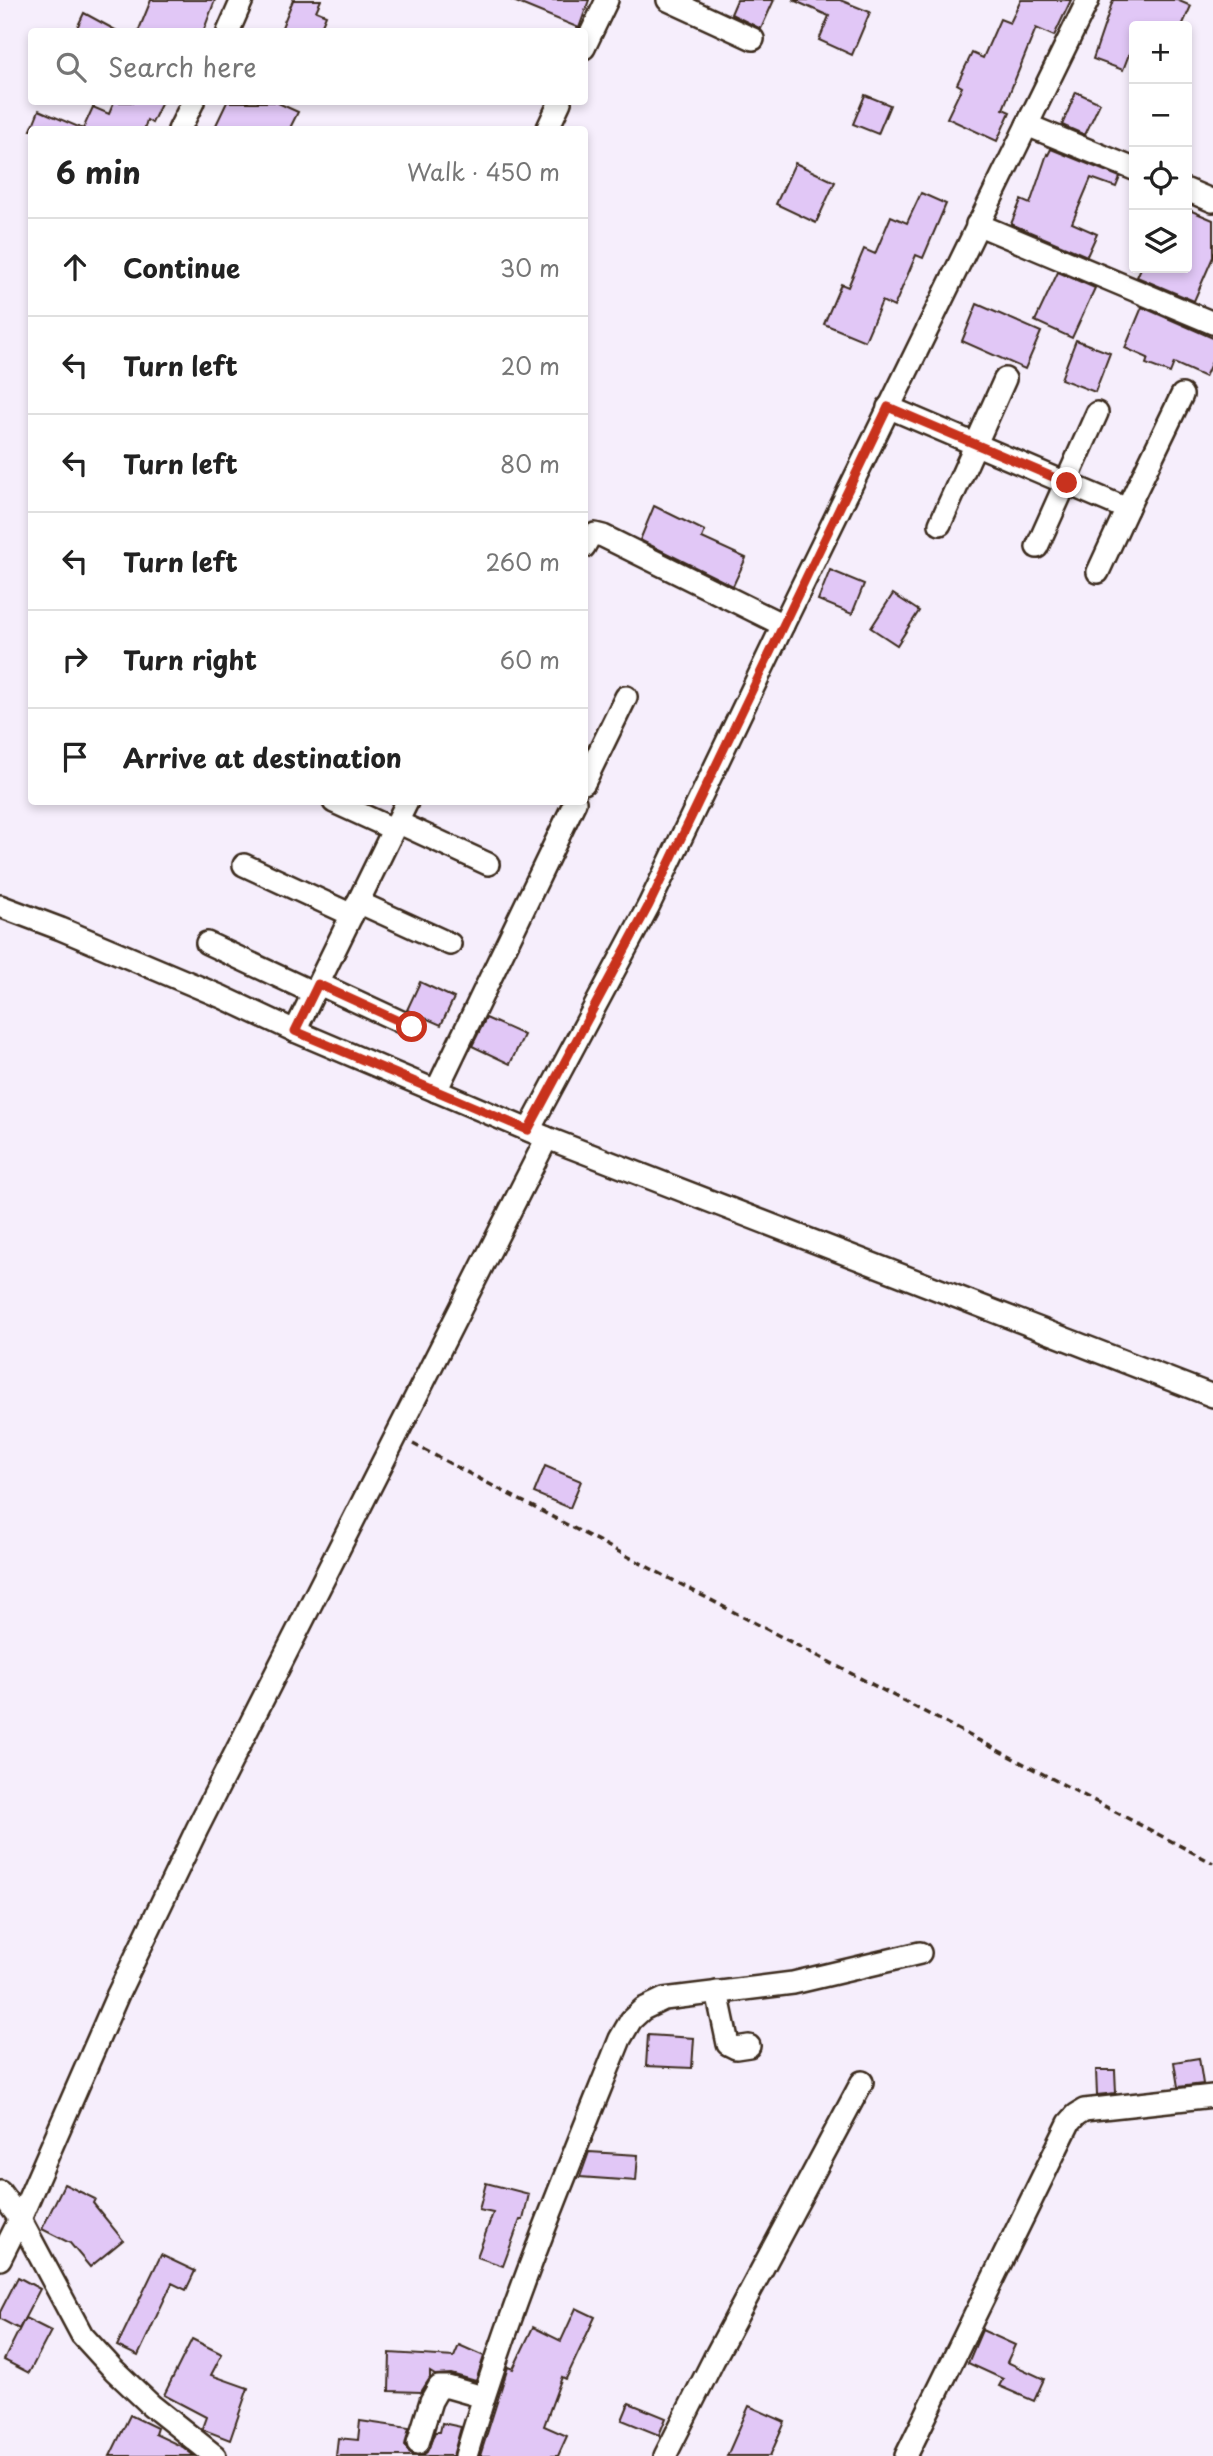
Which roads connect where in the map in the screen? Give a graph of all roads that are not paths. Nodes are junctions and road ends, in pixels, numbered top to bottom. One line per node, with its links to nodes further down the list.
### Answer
1 (242, 0): 5 (street)
2 (607, 0): 7 (street)
3 (668, 0): 6 (street)
4 (1088, 0): 10 (street)
5 (230, 28)
6 (753, 39)
7 (588, 40)
8 (192, 105): 11 (street)
9 (559, 105): 12 (street)
10 (1027, 125): 13 (street); 16 (street)
11 (181, 126)
12 (549, 126)
13 (1129, 167)
14 (1192, 192): 15 (street)
15 (1213, 201)
16 (977, 224): 17 (street); 20 (street)
17 (1213, 323)
18 (1006, 379): 22 (street)
19 (1182, 394): 24 (street)
20 (888, 407): 22 (street); 29 (street)
21 (1097, 413): 23 (street)
22 (976, 445): 23 (street); 25 (street)
23 (1067, 483): 24 (street); 27 (street)
24 (1127, 509): 28 (street)
25 (940, 524)
26 (588, 540): 29 (street)
27 (1037, 548)
28 (1098, 572)
29 (783, 625): 46 (street)
30 (626, 697): 31 (street)
31 (588, 775)
32 (342, 805): 35 (street)
33 (405, 805): 35 (street)
34 (574, 805): 45 (street)
35 (395, 825): 36 (street); 39 (street)
36 (488, 864)
37 (244, 865): 39 (street)
38 (0, 906): 44 (street)
39 (355, 908): 41 (street); 42 (street)
40 (207, 943): 42 (street)
41 (450, 944)
42 (316, 988): 43 (street); 44 (street)
43 (412, 1027)
44 (295, 1031): 45 (street)
45 (436, 1091): 46 (street)
46 (538, 1134): 47 (street); 54 (street)
47 (1213, 1396)
48 (920, 1953): 49 (street)
49 (717, 1992): 50 (street); 56 (street)
50 (749, 2046)
51 (862, 2082): 60 (street)
52 (1213, 2096): 61 (street)
53 (0, 2193): 54 (street)
54 (18, 2215): 55 (street); 58 (street)
55 (0, 2259)
56 (483, 2397): 57 (street); 59 (street)
57 (418, 2443)
58 (215, 2456)
59 (466, 2456)
60 (665, 2456)
61 (906, 2456)

